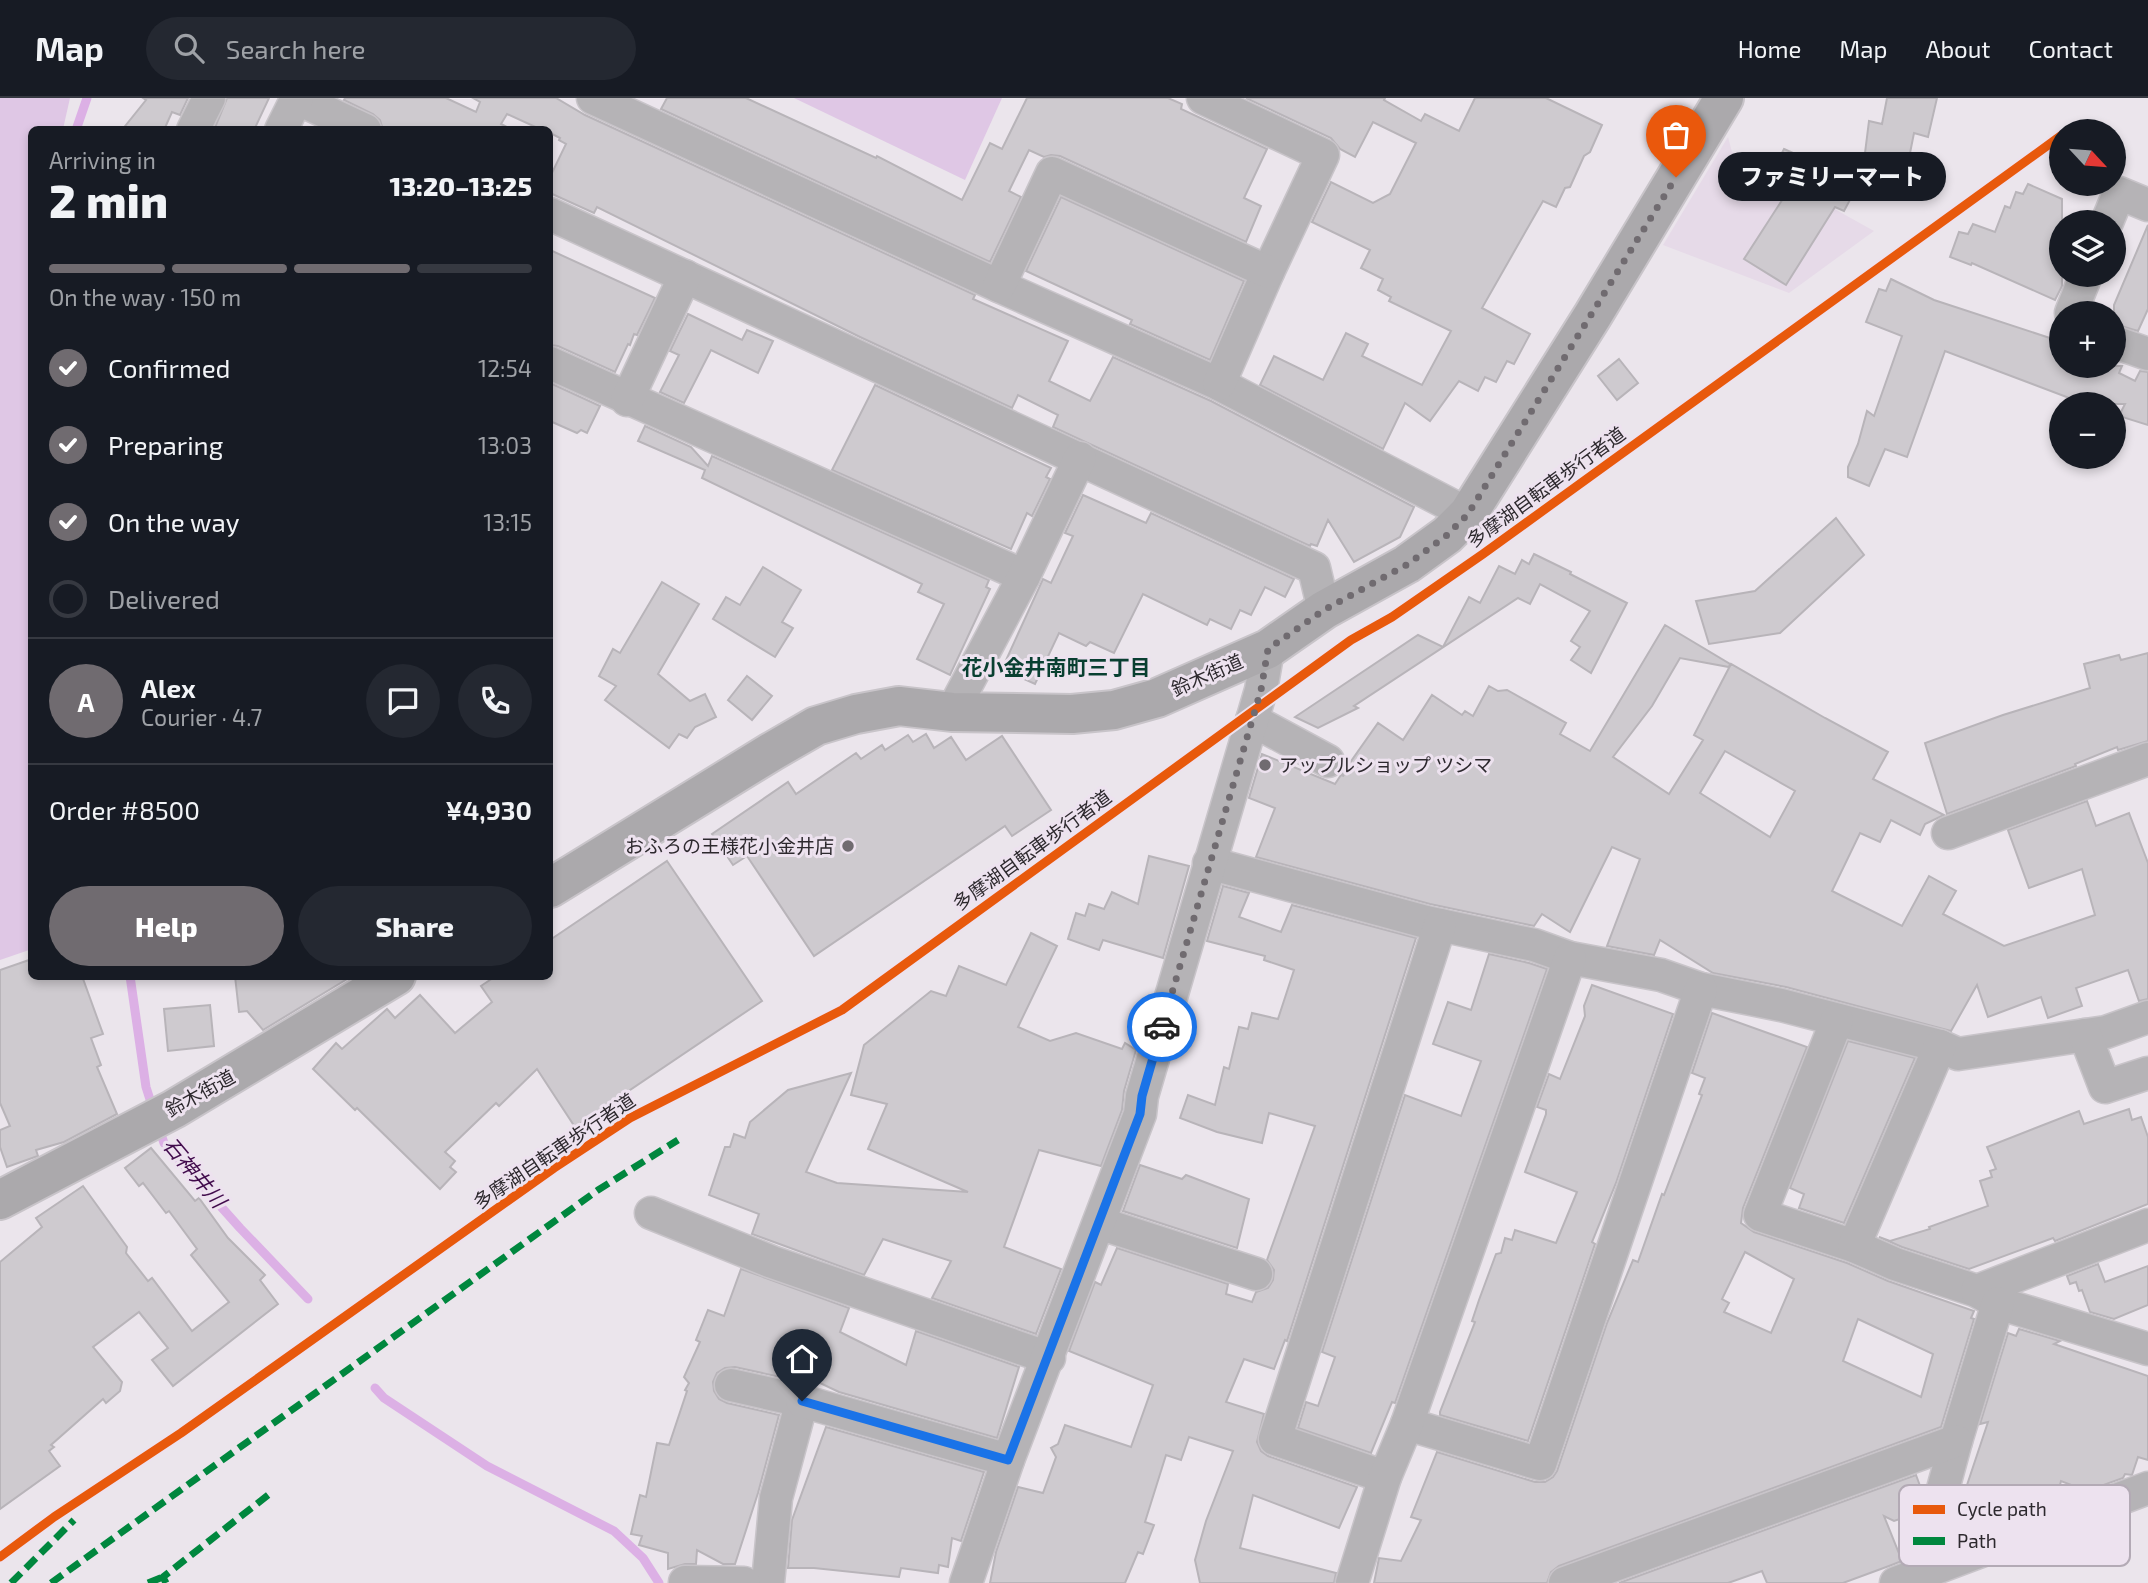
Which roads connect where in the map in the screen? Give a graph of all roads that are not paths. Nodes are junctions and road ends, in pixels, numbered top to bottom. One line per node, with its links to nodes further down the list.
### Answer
1 (209, 98): 6 (street)
2 (296, 98): 7 (street); 8 (street)
3 (593, 98): 14 (street)
4 (1203, 98): 12 (street)
5 (1724, 98): 21 (street, 鈴木街道)
6 (195, 126)
7 (283, 126)
8 (356, 126)
9 (2148, 205): 10 (street)
10 (2112, 210)
11 (553, 215): 13 (street)
12 (1268, 272): 14 (street); 18 (street)
13 (685, 276): 19 (street); 20 (street)
14 (999, 286): 18 (street)
15 (2126, 347): 16 (street)
16 (2148, 355)
17 (553, 364): 19 (street)
18 (1219, 384): 21 (street)
19 (627, 400): 22 (street)
20 (1080, 458): 22 (street); 23 (street)
21 (1468, 514): 23 (street, 鈴木街道)
22 (1024, 576): 25 (street)
23 (1324, 610): 24 (street, 鈴木街道)
24 (1268, 649): 25 (street, 鈴木街道); 26 (street)
25 (952, 712): 31 (street, 鈴木街道)
26 (1252, 720): 28 (street); 30 (street)
27 (2148, 759): 29 (street)
28 (1328, 761)
29 (1948, 834)
30 (1209, 863): 32 (street); 43 (street)
31 (553, 886)
32 (1440, 926): 33 (street); 55 (street)
33 (1570, 957): 35 (street); 52 (street)
34 (389, 980): 41 (street, 鈴木街道)
35 (1701, 989): 37 (street); 52 (street)
36 (2148, 1017): 38 (street)
37 (1837, 1020): 39 (street); 45 (street)
38 (2085, 1035): 39 (street); 40 (street)
39 (1940, 1046): 45 (street)
40 (2148, 1073)
41 (0, 1200)
42 (651, 1213): 49 (street)
43 (1099, 1223): 46 (street); 49 (street)
44 (2148, 1225): 47 (street)
45 (1854, 1246): 47 (street)
46 (1256, 1274)
47 (1987, 1297): 48 (street); 53 (street)
48 (2148, 1349)
49 (1049, 1358): 54 (street)
50 (732, 1385): 51 (street)
51 (802, 1401): 54 (street); 63 (street)
52 (1407, 1424): 55 (street)
53 (1956, 1441): 56 (street); 66 (street)
54 (1008, 1460): 64 (street)
55 (1385, 1477): 65 (street)
56 (1941, 1485)
57 (2148, 1488): 58 (street)
58 (2130, 1495)
59 (1940, 1566): 60 (street)
60 (1908, 1578)
61 (685, 1582): 62 (street)
62 (744, 1583)
63 (768, 1583)
64 (965, 1583)
65 (1352, 1583)
66 (1565, 1583)

